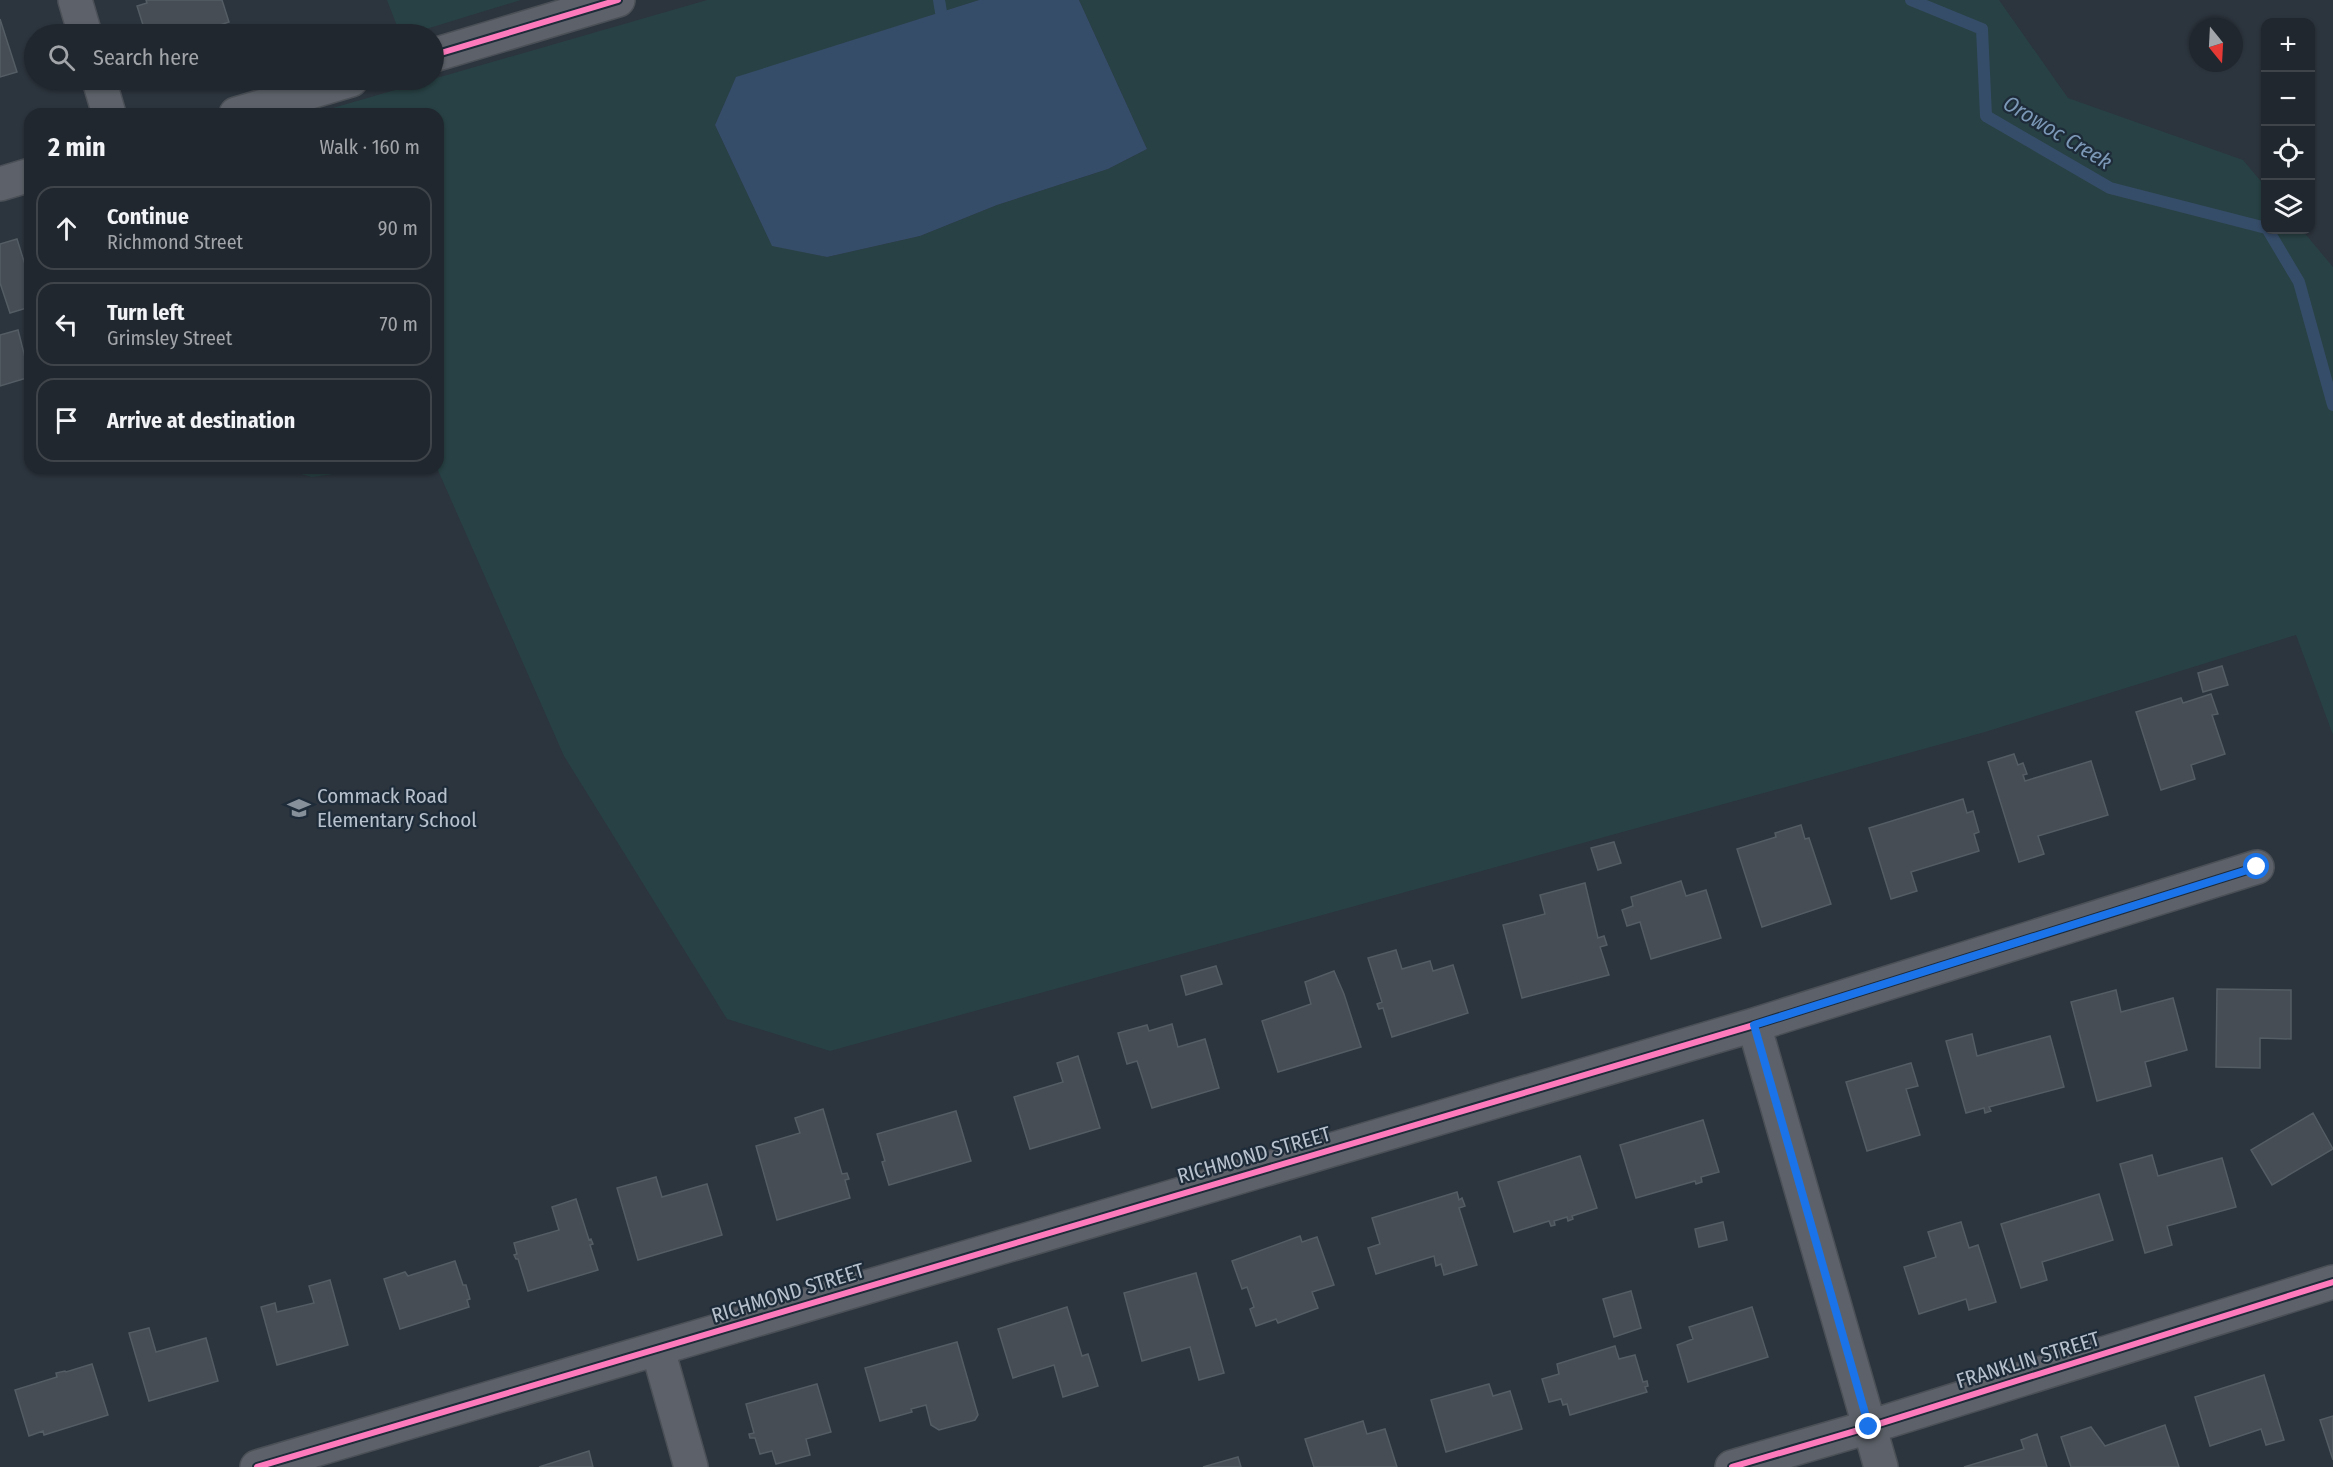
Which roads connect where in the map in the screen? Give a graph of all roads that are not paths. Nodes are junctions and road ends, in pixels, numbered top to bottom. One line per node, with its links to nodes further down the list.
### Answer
1 (75, 0): 3 (street)
2 (618, 0): 4 (street)
3 (82, 24)
4 (444, 52)
5 (102, 90): 7 (street)
6 (317, 90): 8 (street)
7 (107, 108)
8 (256, 108)
9 (24, 177): 10 (street)
10 (0, 184)
11 (2257, 867): 12 (street, RICHMOND STREET)
12 (1754, 1025): 14 (street, RICHMOND STREET); 15 (street)
13 (2333, 1282): 15 (street, FRANKLIN STREET)
14 (658, 1350): 16 (street, RICHMOND STREET); 17 (street)
15 (1869, 1427): 18 (street, FRANKLIN STREET); 19 (street)
16 (257, 1467)
17 (692, 1467)
18 (1732, 1467)
19 (1881, 1467)

